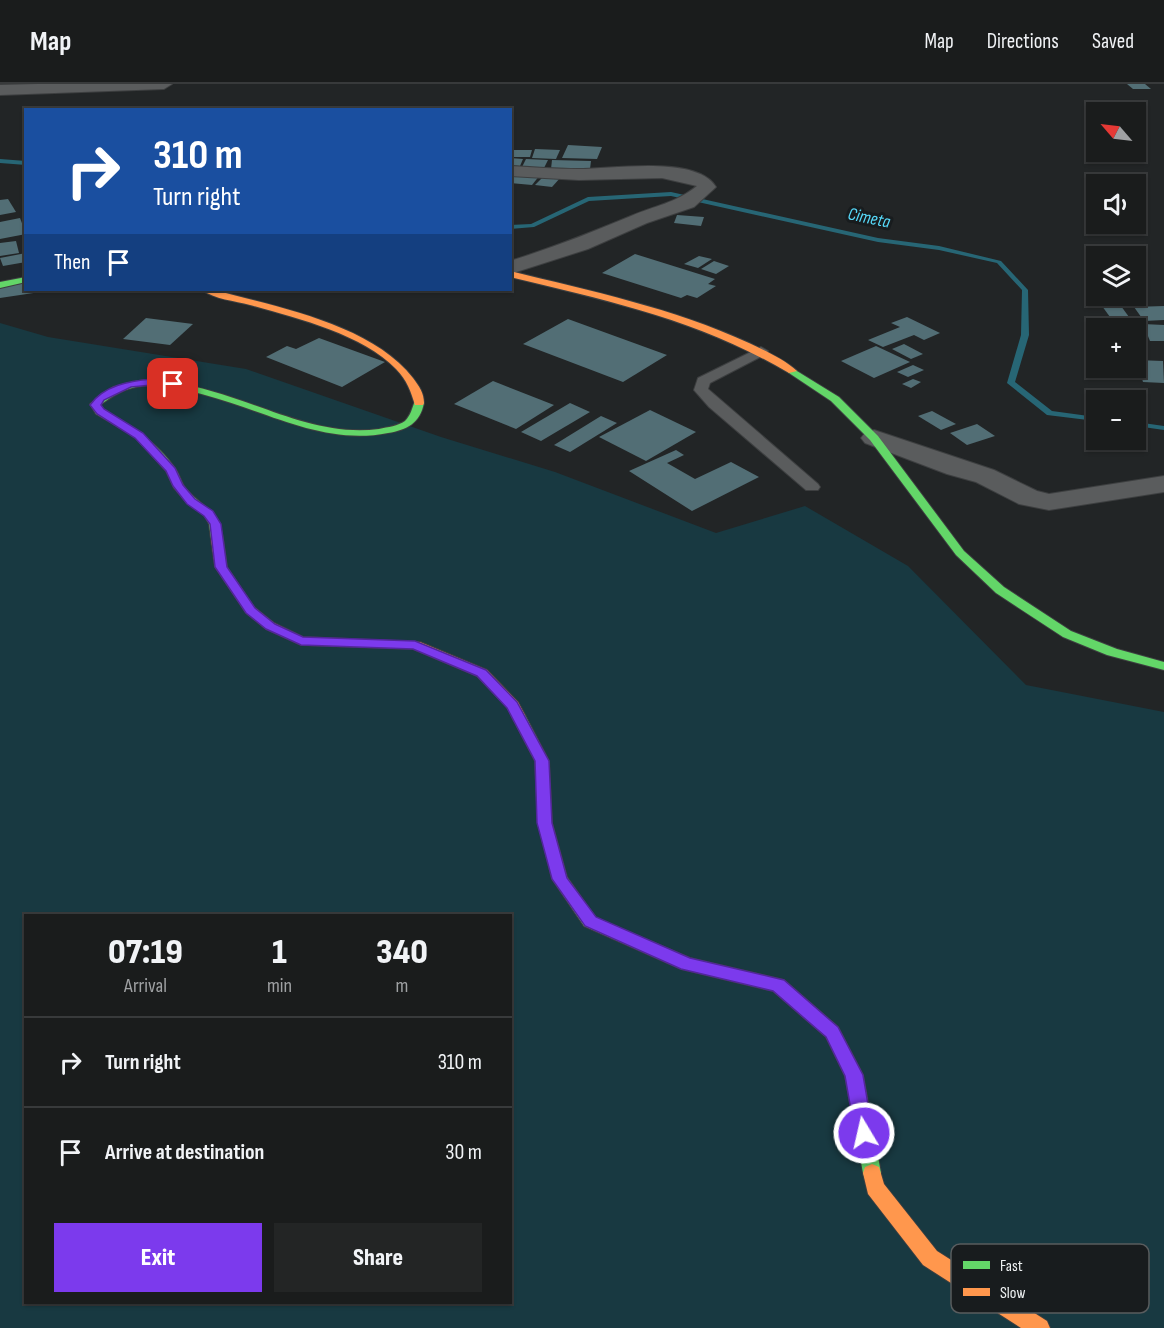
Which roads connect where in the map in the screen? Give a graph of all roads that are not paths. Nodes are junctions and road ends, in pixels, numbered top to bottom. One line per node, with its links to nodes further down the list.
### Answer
1 (164, 84): 2 (street)
2 (0, 90)
3 (512, 171): 4 (street)
4 (512, 267)
5 (512, 274): 9 (main road)
6 (24, 279): 7 (main road)
7 (0, 285)
8 (209, 291): 14 (main road)
9 (761, 351): 10 (main road); 12 (lane)
10 (874, 438): 11 (street); 13 (main road)
11 (1164, 484)
12 (812, 487)
13 (1164, 666)
14 (951, 1271)
15 (1016, 1313): 16 (main road)
16 (1040, 1328)

